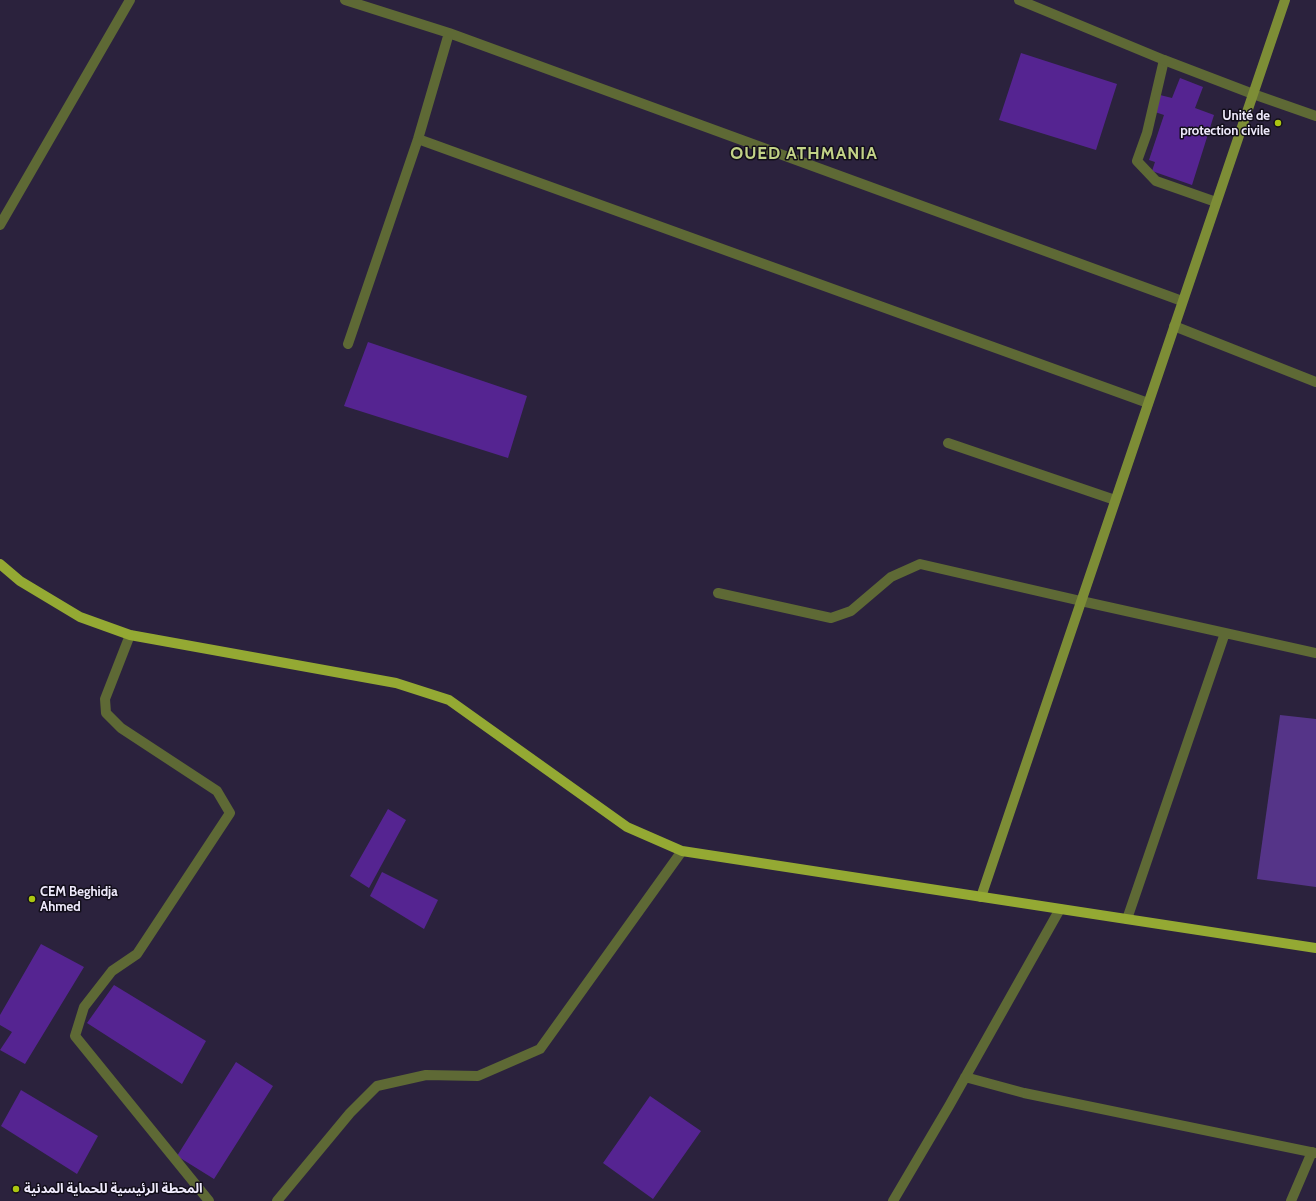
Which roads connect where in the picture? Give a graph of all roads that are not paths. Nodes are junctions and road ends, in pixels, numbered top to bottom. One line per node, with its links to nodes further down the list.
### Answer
1 (130, 0): 11 (street)
2 (345, 0): 5 (street)
3 (1019, 0): 6 (street)
4 (1285, 0): 7 (main road)
5 (449, 33): 9 (street); 12 (street)
6 (1164, 60): 7 (street); 10 (street)
7 (1253, 94): 8 (street); 10 (main road)
8 (1316, 116)
9 (418, 139): 14 (street); 16 (street)
10 (1216, 202): 12 (main road)
11 (0, 225)
12 (1182, 301): 13 (main road)
13 (1174, 326): 15 (street); 16 (main road)
14 (348, 344)
15 (1316, 382)
16 (1148, 402): 18 (main road)
17 (948, 443): 18 (street)
18 (1115, 500): 21 (main road)
19 (0, 564): 23 (main road)
20 (718, 593): 21 (street)
21 (1081, 601): 22 (street); 26 (main road)
22 (1225, 633): 24 (street); 28 (street)
23 (130, 635): 25 (main road); 32 (street)
24 (1316, 653)
25 (682, 851): 26 (main road); 33 (street)
26 (981, 897): 27 (main road)
27 (1060, 909): 28 (main road); 30 (street)
28 (1127, 919): 29 (main road)
29 (1316, 948)
30 (965, 1077): 31 (street); 34 (street)
31 (1314, 1152): 35 (street)
32 (209, 1201)
33 (277, 1201)
34 (893, 1201)
35 (1291, 1201)

